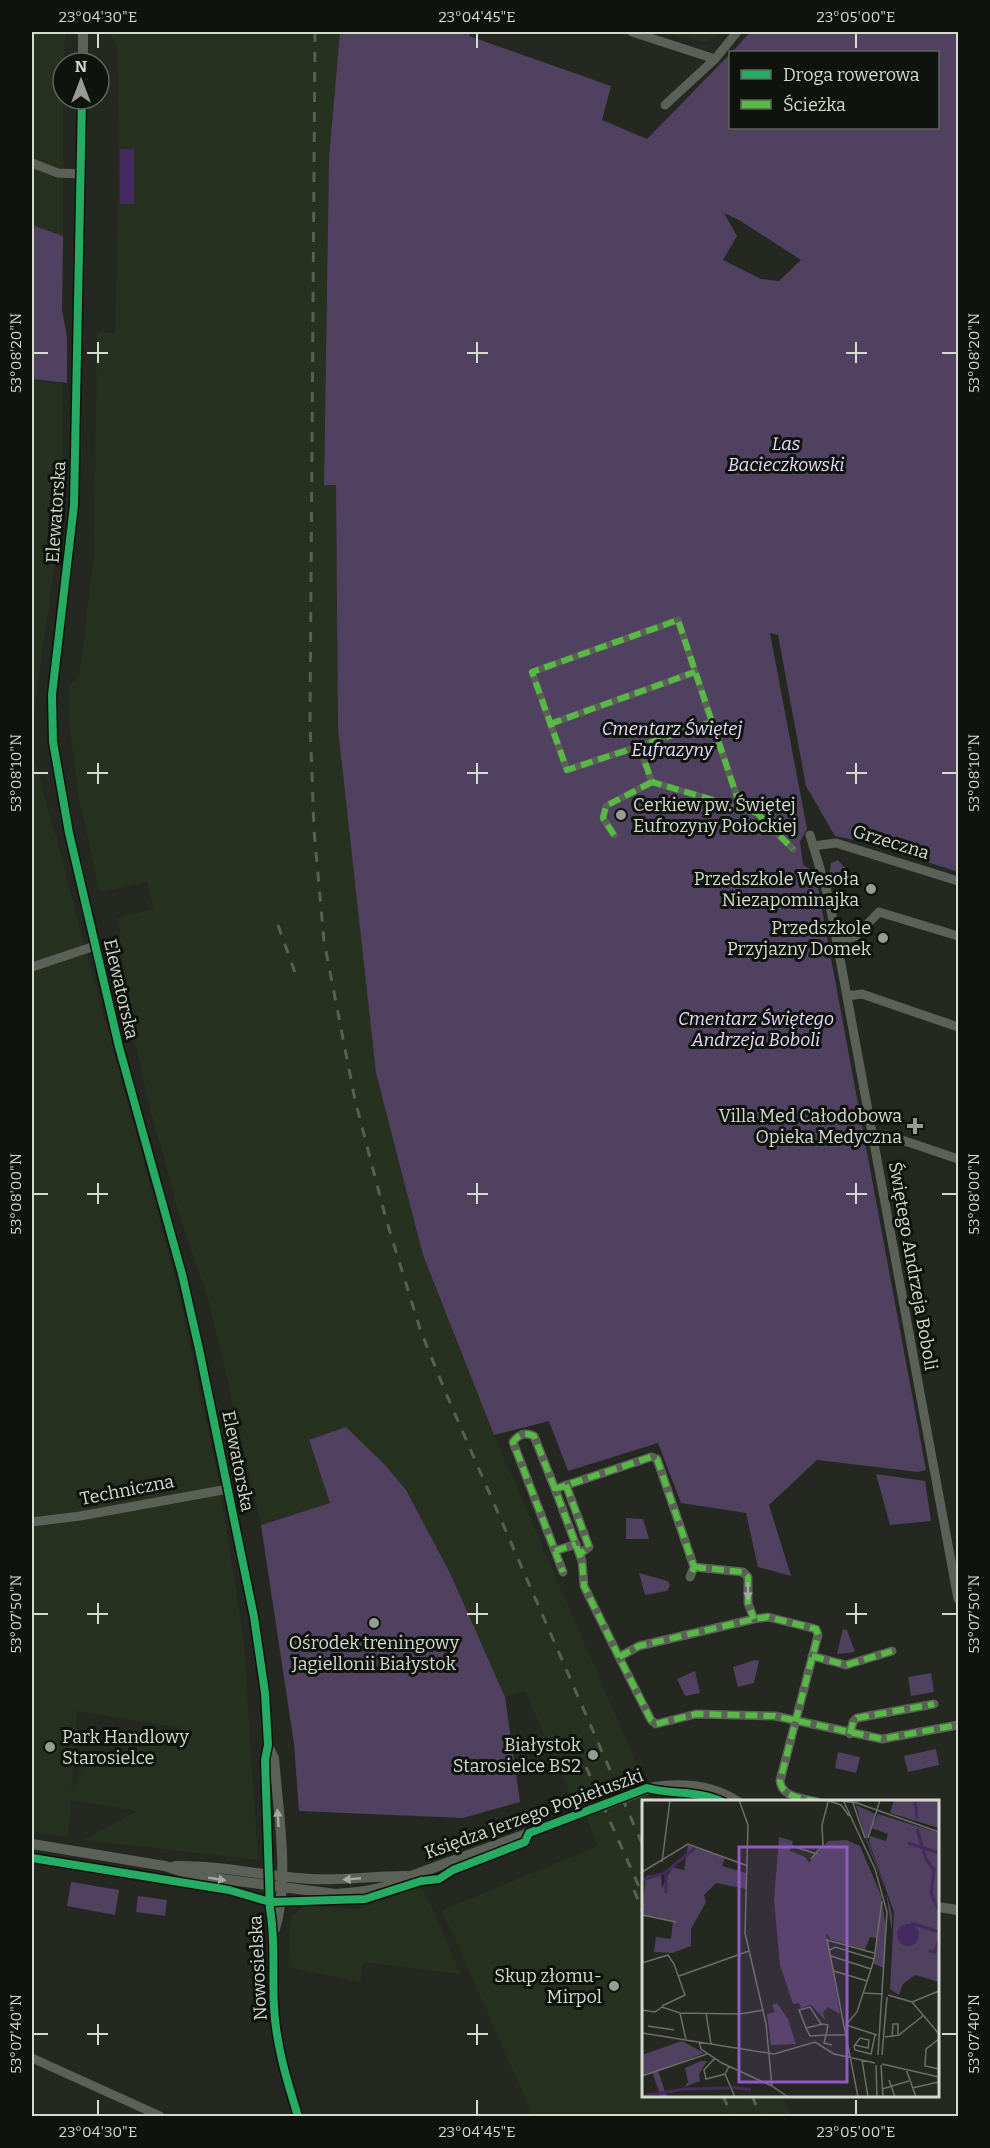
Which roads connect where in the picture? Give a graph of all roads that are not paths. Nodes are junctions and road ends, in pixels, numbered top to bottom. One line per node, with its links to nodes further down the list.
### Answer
1 (83, 32): 4 (street)
2 (632, 32): 5 (street)
3 (737, 32): 5 (street)
4 (83, 51)
5 (715, 59): 6 (street)
6 (664, 105)
7 (82, 111): 9 (street, Elewatorska)
8 (32, 164): 9 (street)
9 (81, 174): 23 (street, Elewatorska)
10 (695, 672): 11 (street); 12 (street); 12 (street)
11 (712, 722): 13 (street); 15 (street)
12 (550, 724): 13 (street)
13 (639, 746): 14 (street)
14 (652, 782): 15 (street); 16 (street)
15 (741, 809): 19 (street)
16 (614, 835)
17 (810, 835): 18 (street, Świętego Andrzeja Boboli)
18 (813, 846): 20 (street, Grzeczna); 22 (street, Świętego Andrzeja Boboli)
19 (793, 849)
20 (958, 881)
21 (958, 936): 22 (street)
22 (837, 942): 25 (street, Świętego Andrzeja Boboli)
23 (95, 946): 24 (street); 30 (street, Elewatorska)
24 (32, 967)
25 (847, 996): 26 (street); 27 (street, Świętego Andrzeja Boboli)
26 (958, 1027)
27 (873, 1135): 28 (street); 39 (street, Świętego Andrzeja Boboli)
28 (958, 1159)
29 (566, 1485): 31 (street); 35 (street); 36 (street)
30 (228, 1489): 32 (street, Techniczna); 52 (street, Elewatorska)
31 (555, 1489): 33 (street); 34 (street)
32 (32, 1522)
33 (576, 1544): 34 (street); 35 (street)
34 (555, 1551): 37 (street)
35 (580, 1554): 43 (street)
36 (694, 1567): 38 (street); 40 (street, one-way to 40)
37 (563, 1572)
38 (690, 1577)
39 (958, 1599)
40 (754, 1619): 42 (street); 43 (street)
41 (892, 1652): 42 (street)
42 (812, 1656): 45 (street)
43 (619, 1657): 45 (street)
44 (934, 1704): 47 (street)
45 (795, 1720): 47 (street); 49 (street)
46 (958, 1725): 47 (street)
47 (850, 1734)
48 (734, 1800): 53 (street, Księdza Jerzego Popiełuszki)
49 (810, 1800)
50 (32, 1844): 51 (street, Księdza Jerzego Popiełuszki)
51 (165, 1866): 52 (street, Księdza Jerzego Popiełuszki); 54 (street, Księdza Jerzego Popiełuszki, one-way to 54)
52 (276, 1875): 53 (street, Księdza Jerzego Popiełuszki, one-way to 52); 54 (street, Nowosielska)
53 (411, 1876): 54 (street, Księdza Jerzego Popiełuszki)
54 (276, 1887): 59 (street, Nowosielska)
55 (939, 1907): 56 (street)
56 (958, 1910)
57 (32, 2058): 58 (street)
58 (160, 2116)
59 (298, 2116)

